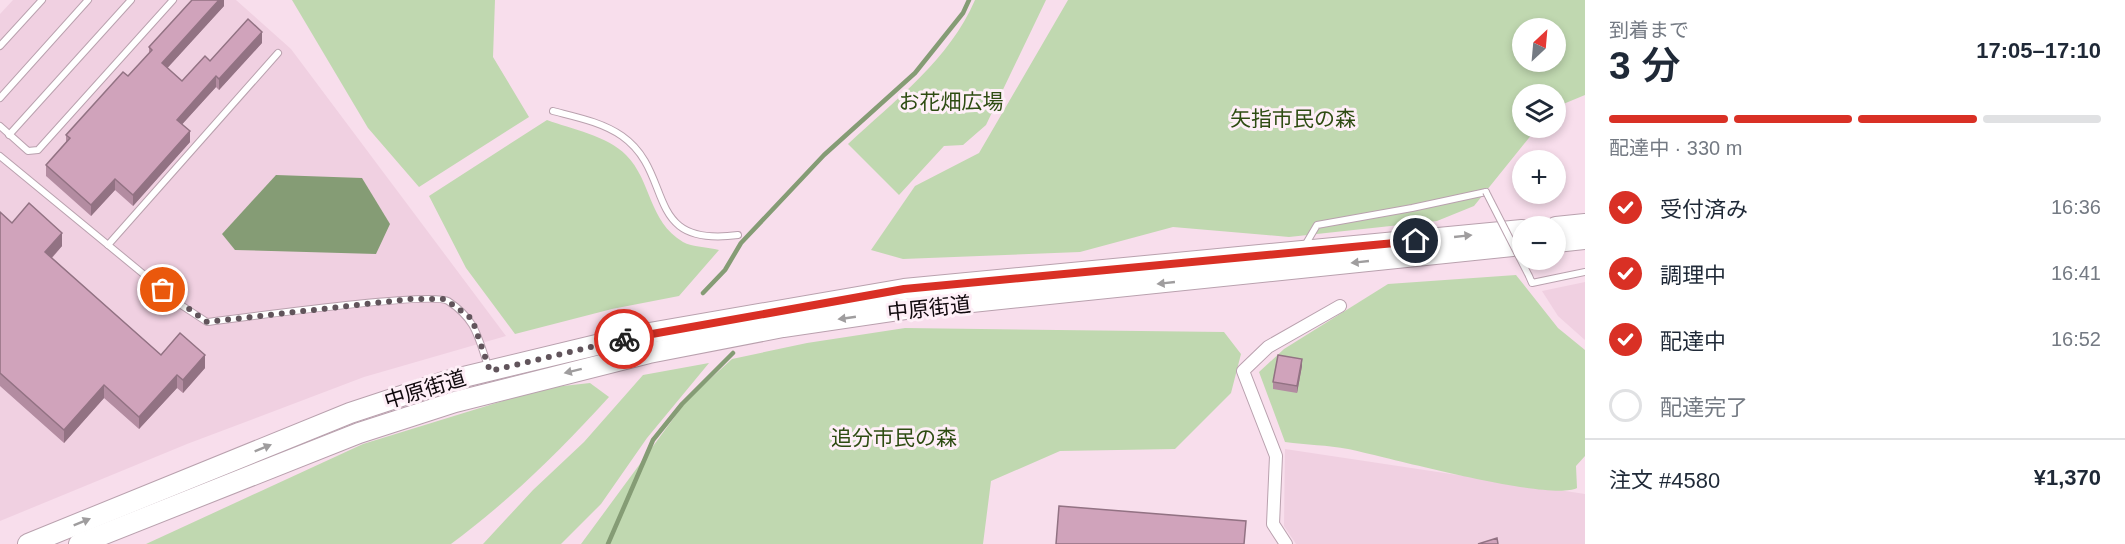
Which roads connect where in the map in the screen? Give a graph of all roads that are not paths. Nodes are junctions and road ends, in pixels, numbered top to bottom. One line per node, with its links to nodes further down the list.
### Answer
1 (42, 0): 5 (lane)
2 (88, 0): 7 (lane)
3 (131, 0): 10 (lane)
4 (173, 0): 10 (lane)
5 (0, 46)
6 (278, 53): 18 (lane)
7 (0, 98)
8 (553, 111): 15 (lane)
9 (0, 126): 10 (lane)
10 (9, 135)
11 (0, 156): 18 (lane)
12 (1585, 224): 13 (main road)
13 (1566, 226)
14 (1512, 231): 20 (main road, 中原街道, one-way to 14)
15 (738, 235)
16 (1585, 239): 17 (main road)
17 (1566, 241)
18 (108, 245): 23 (lane)
19 (1512, 246): 25 (main road, 中原街道, one-way to 25)
20 (1302, 251): 21 (lane, bridge); 23 (main road, 中原街道)
21 (1585, 272)
22 (1340, 306): 26 (street)
23 (490, 371): 24 (main road, 中原街道, one-way to 23)
24 (28, 544)
25 (79, 544)
26 (1286, 544)

